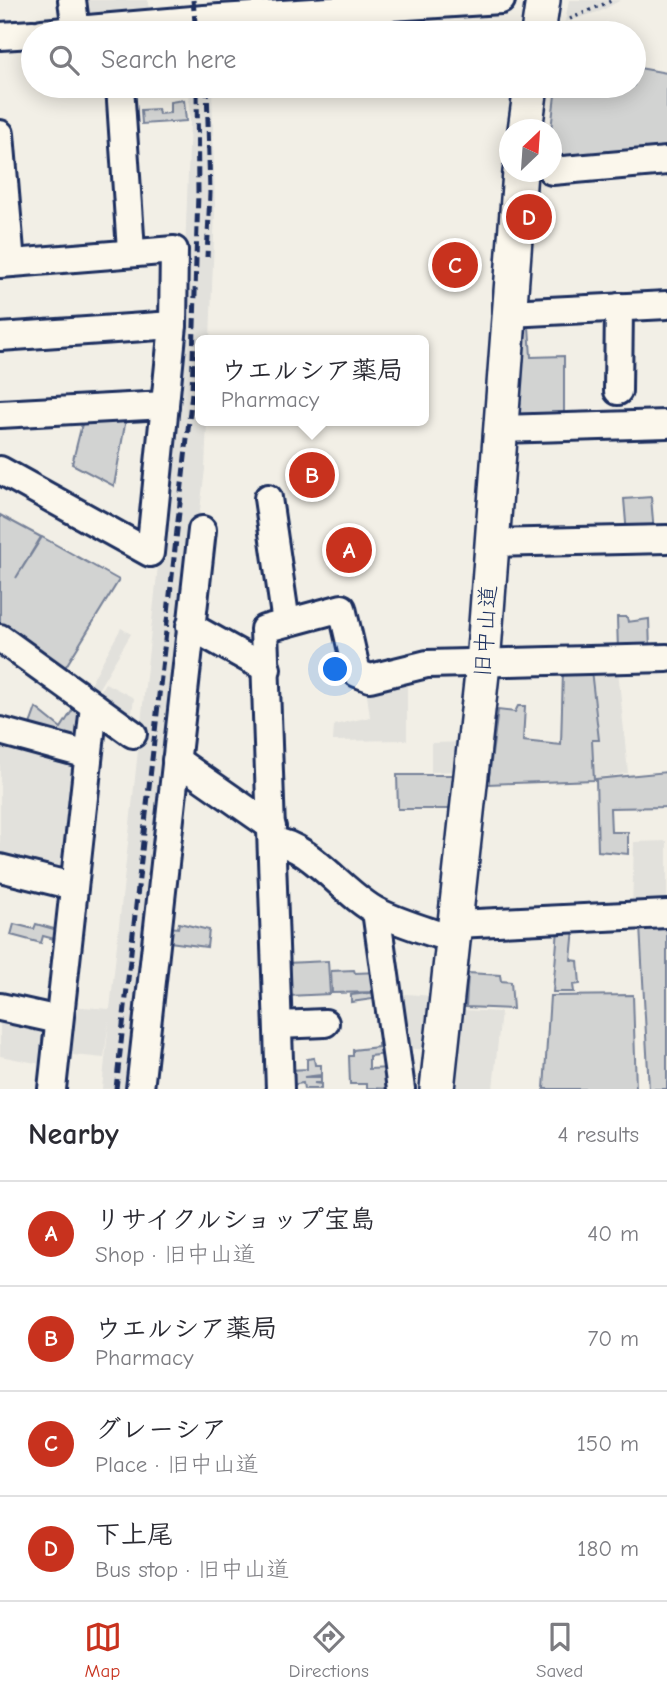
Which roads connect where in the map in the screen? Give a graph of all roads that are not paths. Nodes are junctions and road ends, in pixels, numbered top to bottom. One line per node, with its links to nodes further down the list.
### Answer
1 (72, 0): 4 (street)
2 (501, 0): 5 (street)
3 (543, 0): 6 (main road)
4 (75, 21)
5 (232, 21)
6 (540, 21)
7 (21, 35): 8 (street)
8 (0, 36)
9 (121, 98): 16 (street)
10 (529, 98): 11 (main road)
11 (526, 119)
12 (0, 134): 17 (street)
13 (667, 161): 14 (street)
14 (562, 170)
15 (533, 182): 20 (main road, 旧中山道)
16 (131, 251): 17 (street); 21 (street)
17 (6, 263)
18 (667, 305): 19 (street)
19 (619, 307): 20 (street); 23 (street)
20 (509, 313): 27 (main road, 旧中山道)
21 (173, 325): 22 (street); 24 (street)
22 (0, 337)
23 (618, 391)
24 (165, 405): 25 (street); 28 (street)
25 (0, 414)
26 (667, 424): 27 (street)
27 (499, 429): 32 (main road, 旧中山道)
28 (0, 470)
29 (268, 498): 33 (street)
30 (202, 530): 34 (street)
31 (667, 539): 32 (street)
32 (492, 543): 37 (main road, 旧中山道)
33 (286, 623): 37 (street); 38 (street)
34 (190, 626): 38 (street); 43 (street)
35 (0, 638): 39 (street)
36 (667, 658): 37 (street)
37 (483, 664): 49 (main road, 旧中山道)
38 (267, 669): 44 (street)
39 (94, 706): 41 (street); 42 (street)
40 (0, 732): 42 (street)
41 (133, 734)
42 (88, 755): 46 (street)
43 (176, 760): 44 (street); 55 (street)
44 (272, 834): 47 (street); 53 (street)
45 (0, 868): 46 (street)
46 (73, 886): 51 (street)
47 (376, 911): 49 (street); 57 (street)
48 (667, 914): 49 (street)
49 (455, 932): 58 (main road, 旧中山道)
50 (0, 1007): 51 (street)
51 (59, 1020): 54 (street)
52 (326, 1023): 53 (street)
53 (278, 1025): 56 (street)
54 (52, 1089)
55 (140, 1089)
56 (279, 1089)
57 (401, 1089)
58 (437, 1089)

